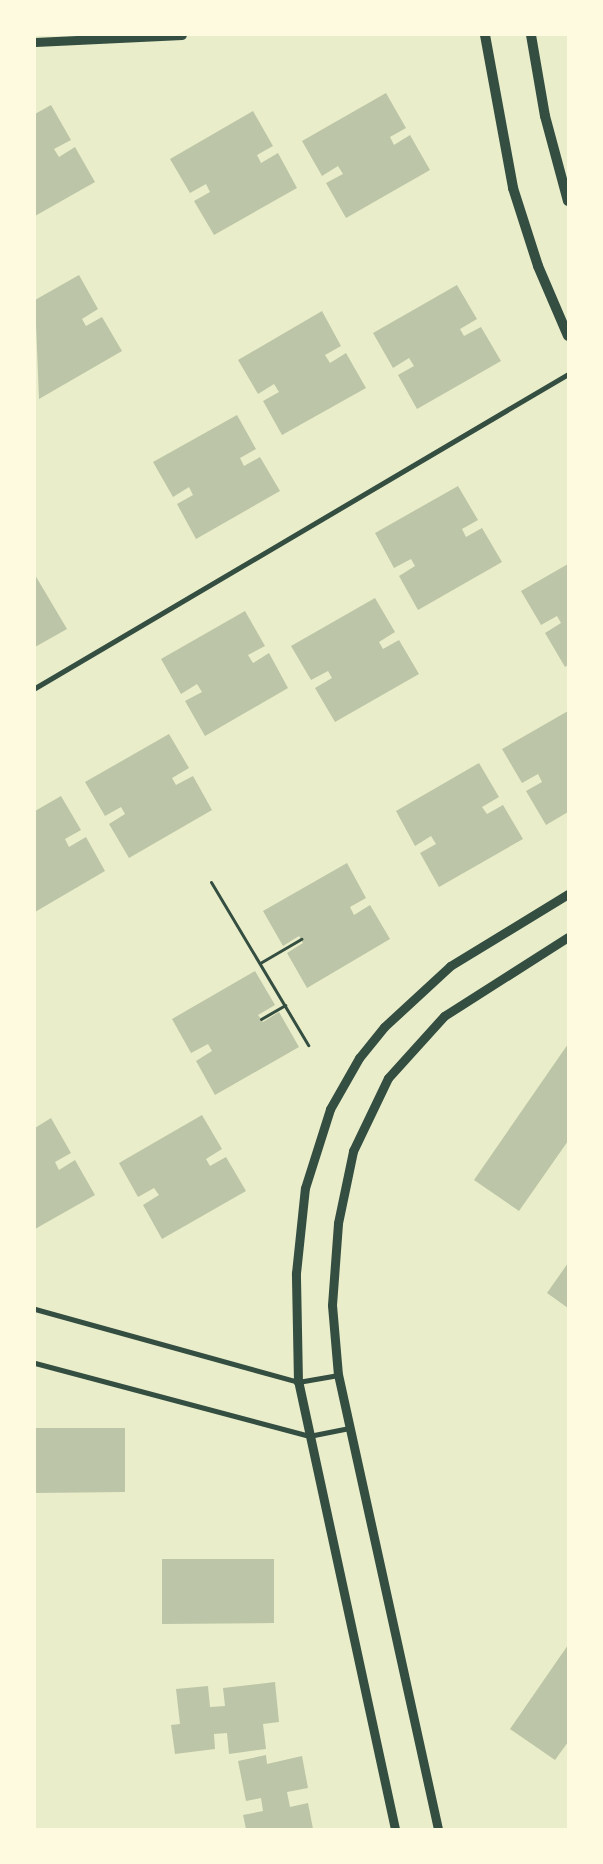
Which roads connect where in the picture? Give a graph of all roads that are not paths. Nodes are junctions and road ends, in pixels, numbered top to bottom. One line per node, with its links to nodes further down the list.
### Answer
1 (182, 35): 4 (street)
2 (485, 35): 6 (main road)
3 (531, 35): 5 (main road)
4 (35, 42)
5 (568, 201)
6 (568, 336)
7 (568, 374): 8 (street)
8 (35, 688)
9 (568, 894): 14 (street)
10 (568, 937): 13 (street)
11 (35, 1309): 14 (street)
12 (35, 1362): 16 (street)
13 (338, 1374): 14 (street); 15 (street)
14 (298, 1382): 16 (street)
15 (349, 1428): 16 (street); 18 (street)
16 (309, 1436): 17 (street)
17 (395, 1829)
18 (438, 1829)

